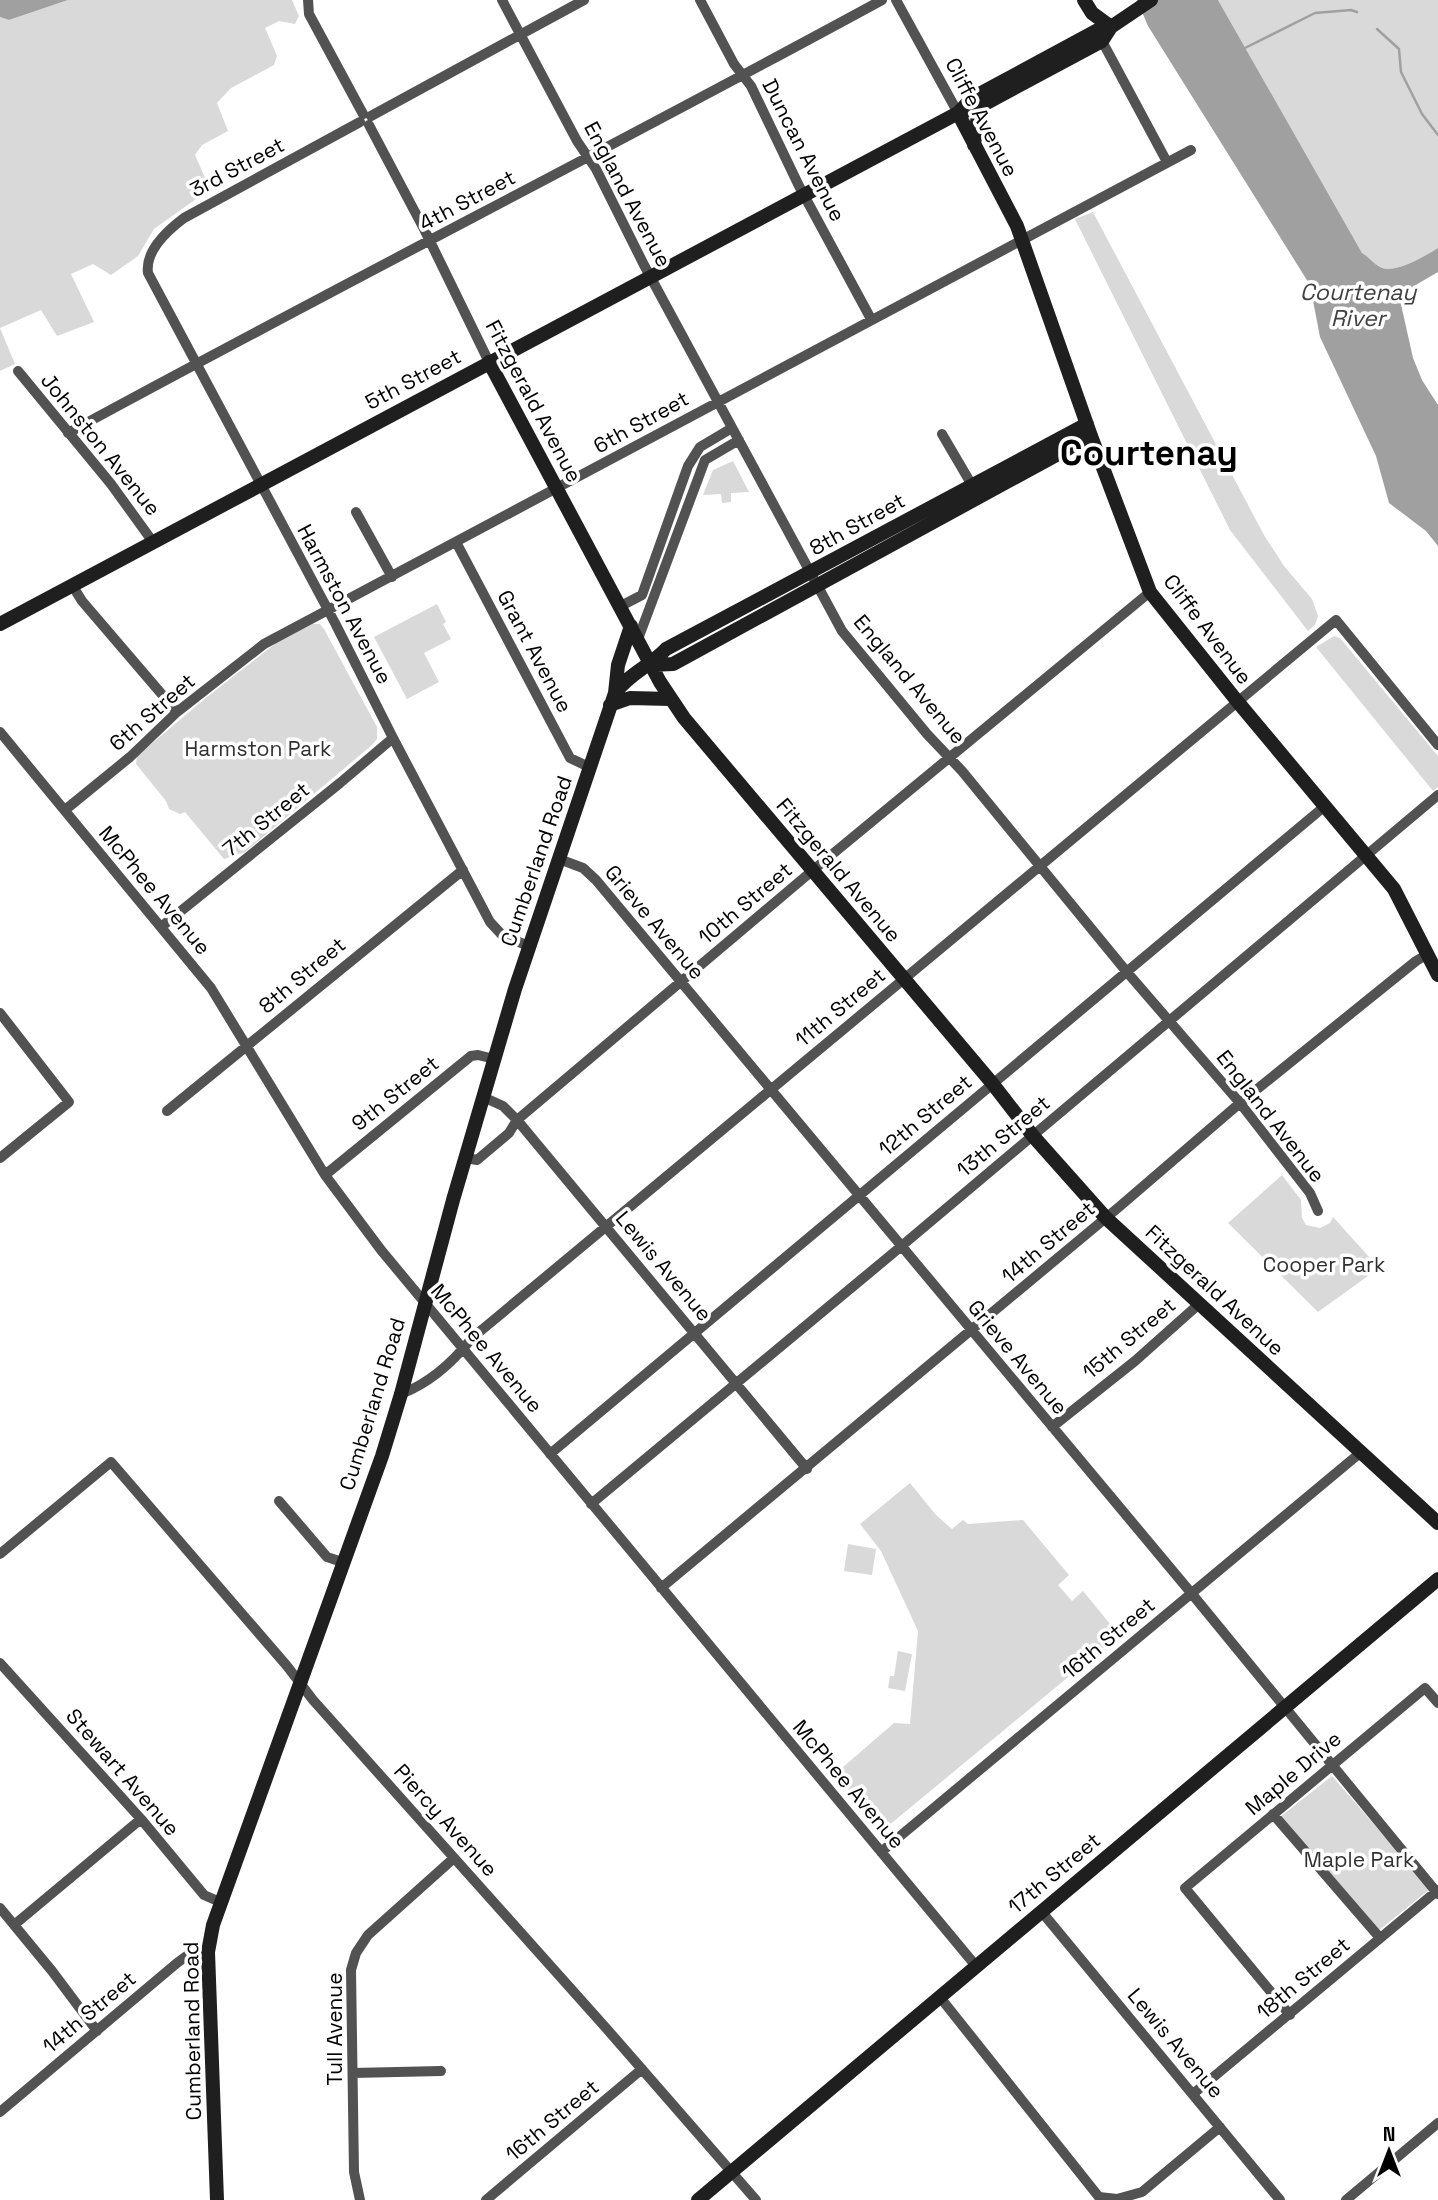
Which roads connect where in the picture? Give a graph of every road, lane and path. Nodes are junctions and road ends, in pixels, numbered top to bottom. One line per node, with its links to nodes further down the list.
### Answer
1 (308, 0): 15 (street, Fitzgerald Avenue)
2 (502, 0): 10 (street, England Avenue)
3 (584, 0): 10 (street, 3rd Street)
4 (700, 0): 12 (street, Duncan Avenue)
5 (882, 0): 12 (street, 4th Street)
6 (896, 0): 14 (street, Cliffe Avenue)
7 (1084, 0): 9 (street)
8 (1151, 0): 9 (street, 5th Street)
9 (1117, 23): 11 (street, 5th Street); 14 (street, 5th Street)
10 (521, 34): 15 (street, 3rd Street); 18 (street, England Avenue)
11 (1102, 41): 13 (street, 5th Street); 19 (street)
12 (742, 74): 18 (street, 4th Street); 20 (street, Duncan Avenue)
13 (979, 107): 14 (street, 5th Street); 16 (street)
14 (958, 113): 16 (street, Cliffe Avenue); 20 (street, 5th Street)
15 (366, 119): 22 (street, Fitzgerald Avenue); 23 (street, 3rd Street)
16 (974, 145): 21 (street, Cliffe Avenue)
17 (1191, 150): 19 (street, 6th Street)
18 (588, 158): 22 (street, 4th Street); 24 (street, England Avenue)
19 (1167, 162): 21 (street, 6th Street)
20 (803, 194): 24 (street, 5th Street); 25 (street, Duncan Avenue)
21 (1023, 239): 25 (street, 6th Street); 31 (street, Cliffe Avenue)
22 (430, 242): 26 (street, Fitzgerald Avenue); 27 (street, 4th Street)
23 (148, 262): 27 (street, Harmston Avenue)
24 (650, 276): 26 (street, 5th Street); 29 (street, England Avenue)
25 (871, 319): 29 (street, 6th Street)
26 (489, 362): 35 (street, 5th Street); 36 (street, Fitzgerald Avenue)
27 (195, 363): 32 (street, 4th Street); 35 (street, Harmston Avenue)
28 (18, 371): 32 (street, Johnston Avenue)
29 (718, 401): 30 (street, England Avenue); 36 (street, 6th Street)
30 (732, 428): 34 (street, England Avenue); 45 (street)
31 (1089, 430): 37 (street, 8th Street); 44 (street, Cliffe Avenue)
32 (68, 433): 39 (street, Johnston Avenue)
33 (942, 434): 37 (street)
34 (739, 440): 42 (street, England Avenue); 48 (street, Cumberland Road)
35 (260, 485): 39 (street, 5th Street); 46 (street, Harmston Avenue)
36 (557, 489): 40 (street, 6th Street); 45 (street, Fitzgerald Avenue)
37 (975, 491): 42 (street, 8th Street)
38 (356, 512): 41 (street)
39 (153, 542): 43 (street, 5th Street)
40 (456, 542): 41 (street, 6th Street); 58 (street, Grant Avenue)
41 (392, 577): 46 (street, 6th Street)
42 (813, 579): 49 (street, 8th Street); 57 (street, England Avenue)
43 (72, 585): 47 (street, 5th Street); 53 (street)
44 (1150, 592): 52 (street, Cliffe Avenue); 57 (street, 10th Street)
45 (619, 607): 48 (street, Fitzgerald Avenue)
46 (328, 610): 53 (street, 6th Street); 55 (street, Harmston Avenue)
47 (0, 624)
48 (634, 632): 49 (street, Fitzgerald Avenue); 50 (street, Cumberland Road)
49 (651, 665): 50 (street, 8th Street); 51 (street, Fitzgerald Avenue)
50 (612, 699): 51 (street); 58 (street, Cumberland Road)
51 (670, 699): 66 (street, Fitzgerald Avenue)
52 (1237, 701): 56 (street, 11th Street); 60 (street, Cliffe Avenue); 64 (street, 11th Street)
53 (177, 712): 61 (street, 6th Street)
54 (0, 732): 61 (street, McPhee Avenue)
55 (393, 738): 65 (street, Harmston Avenue); 67 (street, 7th Street)
56 (1438, 745)
57 (950, 759): 64 (street, England Avenue); 66 (street, 10th Street)
58 (589, 767): 63 (street, Cumberland Road)
59 (1438, 795): 62 (street, 13th Street)
60 (1325, 806): 62 (street, Cliffe Avenue); 70 (street, 12th Street)
61 (65, 810): 67 (street, McPhee Avenue)
62 (1367, 856): 69 (street, Cliffe Avenue); 75 (street, 13th Street)
63 (559, 859): 68 (street, Cumberland Road); 73 (street, Grieve Avenue)
64 (1040, 866): 70 (street, England Avenue); 72 (street, 11th Street)
65 (463, 870): 68 (street, Harmston Avenue); 76 (street, 8th Street)
66 (813, 871): 72 (street, Fitzgerald Avenue); 73 (street, 10th Street)
67 (161, 927): 76 (street, McPhee Avenue)
68 (528, 946): 77 (street, Cumberland Road)
69 (1428, 954): 71 (street, Cliffe Avenue); 81 (street, 14th Street)
70 (1126, 971): 75 (street, England Avenue); 78 (street, 12th Street)
71 (1438, 975)
72 (904, 978): 78 (street, Fitzgerald Avenue); 79 (street, 11th Street)
73 (680, 982): 79 (street, Grieve Avenue); 83 (street, 10th Street)
74 (0, 1013): 85 (street)
75 (1170, 1022): 81 (street, England Avenue); 84 (street, 13th Street)
76 (247, 1046): 82 (street, 8th Street); 87 (street, McPhee Avenue)
77 (494, 1059): 80 (street, Cumberland Road); 87 (street, 9th Street)
78 (992, 1083): 84 (street, Fitzgerald Avenue); 88 (street, 12th Street)
79 (770, 1090): 88 (street, Grieve Avenue); 91 (street, 11th Street)
80 (483, 1097): 83 (street, Lewis Avenue); 86 (street, Cumberland Road)
81 (1240, 1103): 89 (street, England Avenue); 90 (street, 14th Street)
82 (167, 1111)
83 (517, 1120): 86 (street, 10th Street); 91 (street, Lewis Avenue)
84 (1033, 1136): 90 (street, Fitzgerald Avenue); 92 (street, 13th Street)
85 (0, 1158)
86 (466, 1158): 93 (street, Cumberland Road)
87 (325, 1175): 93 (street, McPhee Avenue)
88 (859, 1196): 92 (street, Grieve Avenue); 96 (street, 12th Street)
89 (1318, 1211)
90 (1106, 1218): 94 (street, Fitzgerald Avenue); 95 (street, 14th Street)
91 (606, 1226): 96 (street, Lewis Avenue); 97 (street, 11th Street)
92 (901, 1247): 95 (street, Grieve Avenue); 98 (street, 13th Street)
93 (424, 1303): 97 (street, McPhee Avenue); 99 (street, Cumberland Road)
94 (1199, 1304): 100 (street, 15th Street); 101 (street, Fitzgerald Avenue)
95 (971, 1331): 100 (street, Grieve Avenue); 103 (street, 14th Street)
96 (695, 1333): 98 (street, Lewis Avenue); 102 (street, 12th Street)
97 (463, 1350): 99 (street, 11th Street); 102 (street, McPhee Avenue)
98 (737, 1384): 103 (street, Lewis Avenue); 105 (street, 13th Street)
99 (401, 1394): 108 (street, Cumberland Road)
100 (1052, 1427): 111 (street, Grieve Avenue)
101 (1360, 1453): 106 (street, Fitzgerald Avenue); 111 (street, 16th Street)
102 (550, 1454): 105 (street, McPhee Avenue)
103 (807, 1469): 110 (street, 14th Street)
104 (279, 1501): 108 (street)
105 (591, 1504): 110 (street, McPhee Avenue)
106 (1438, 1522)
107 (0, 1554): 113 (street, Piercy Avenue)
108 (342, 1562): 113 (street, Cumberland Road)
109 (1438, 1579): 115 (street, 17th Street)
110 (661, 1588): 119 (street, McPhee Avenue)
111 (1192, 1594): 115 (street, Grieve Avenue); 119 (street, 16th Street)
112 (0, 1663): 118 (street, Stewart Avenue)
113 (300, 1682): 120 (street, Piercy Avenue); 122 (street, Cumberland Road)
114 (1438, 1703): 116 (street, Maple Drive)
115 (1283, 1707): 116 (street, Grieve Avenue); 124 (street, 17th Street)
116 (1332, 1766): 117 (street, Maple Drive); 121 (street, Grieve Avenue)
117 (1273, 1814): 126 (street); 130 (street, Maple Drive)
118 (141, 1819): 122 (street, Stewart Avenue); 125 (street)
119 (881, 1852): 128 (street, McPhee Avenue)
120 (454, 1858): 132 (street, Piercy Avenue); 134 (street, Tull Avenue)
121 (1437, 1892): 126 (street, 18th Street)
122 (220, 1902): 127 (street, Cumberland Road)
123 (0, 1908): 125 (street)
124 (1041, 1911): 128 (street, 17th Street); 135 (street, Lewis Avenue)
125 (14, 1925): 131 (street)
126 (1380, 1938): 130 (street, 18th Street)
127 (208, 1952): 131 (street, 14th Street); 141 (street, Cumberland Road)
128 (976, 1966): 129 (street, 17th Street)
129 (939, 1996): 139 (street, 17th Street); 140 (street)
130 (1290, 2015): 135 (street, 18th Street)
131 (97, 2031): 136 (street, 14th Street)
132 (642, 2069): 139 (street, Piercy Avenue); 143 (street, 16th Street)
133 (441, 2071): 134 (street)
134 (353, 2073): 142 (street, Tull Avenue)
135 (1193, 2094): 138 (street, Lewis Avenue)
136 (0, 2112)
137 (1438, 2123): 147 (street)
138 (1220, 2127): 140 (street); 146 (street, Lewis Avenue)
139 (732, 2172): 144 (street, 17th Street); 145 (street, Piercy Avenue)
140 (1117, 2199)
141 (216, 2200)
142 (360, 2200)
143 (486, 2200)
144 (698, 2200)
145 (756, 2200)
146 (1280, 2200)
147 (1346, 2200)

